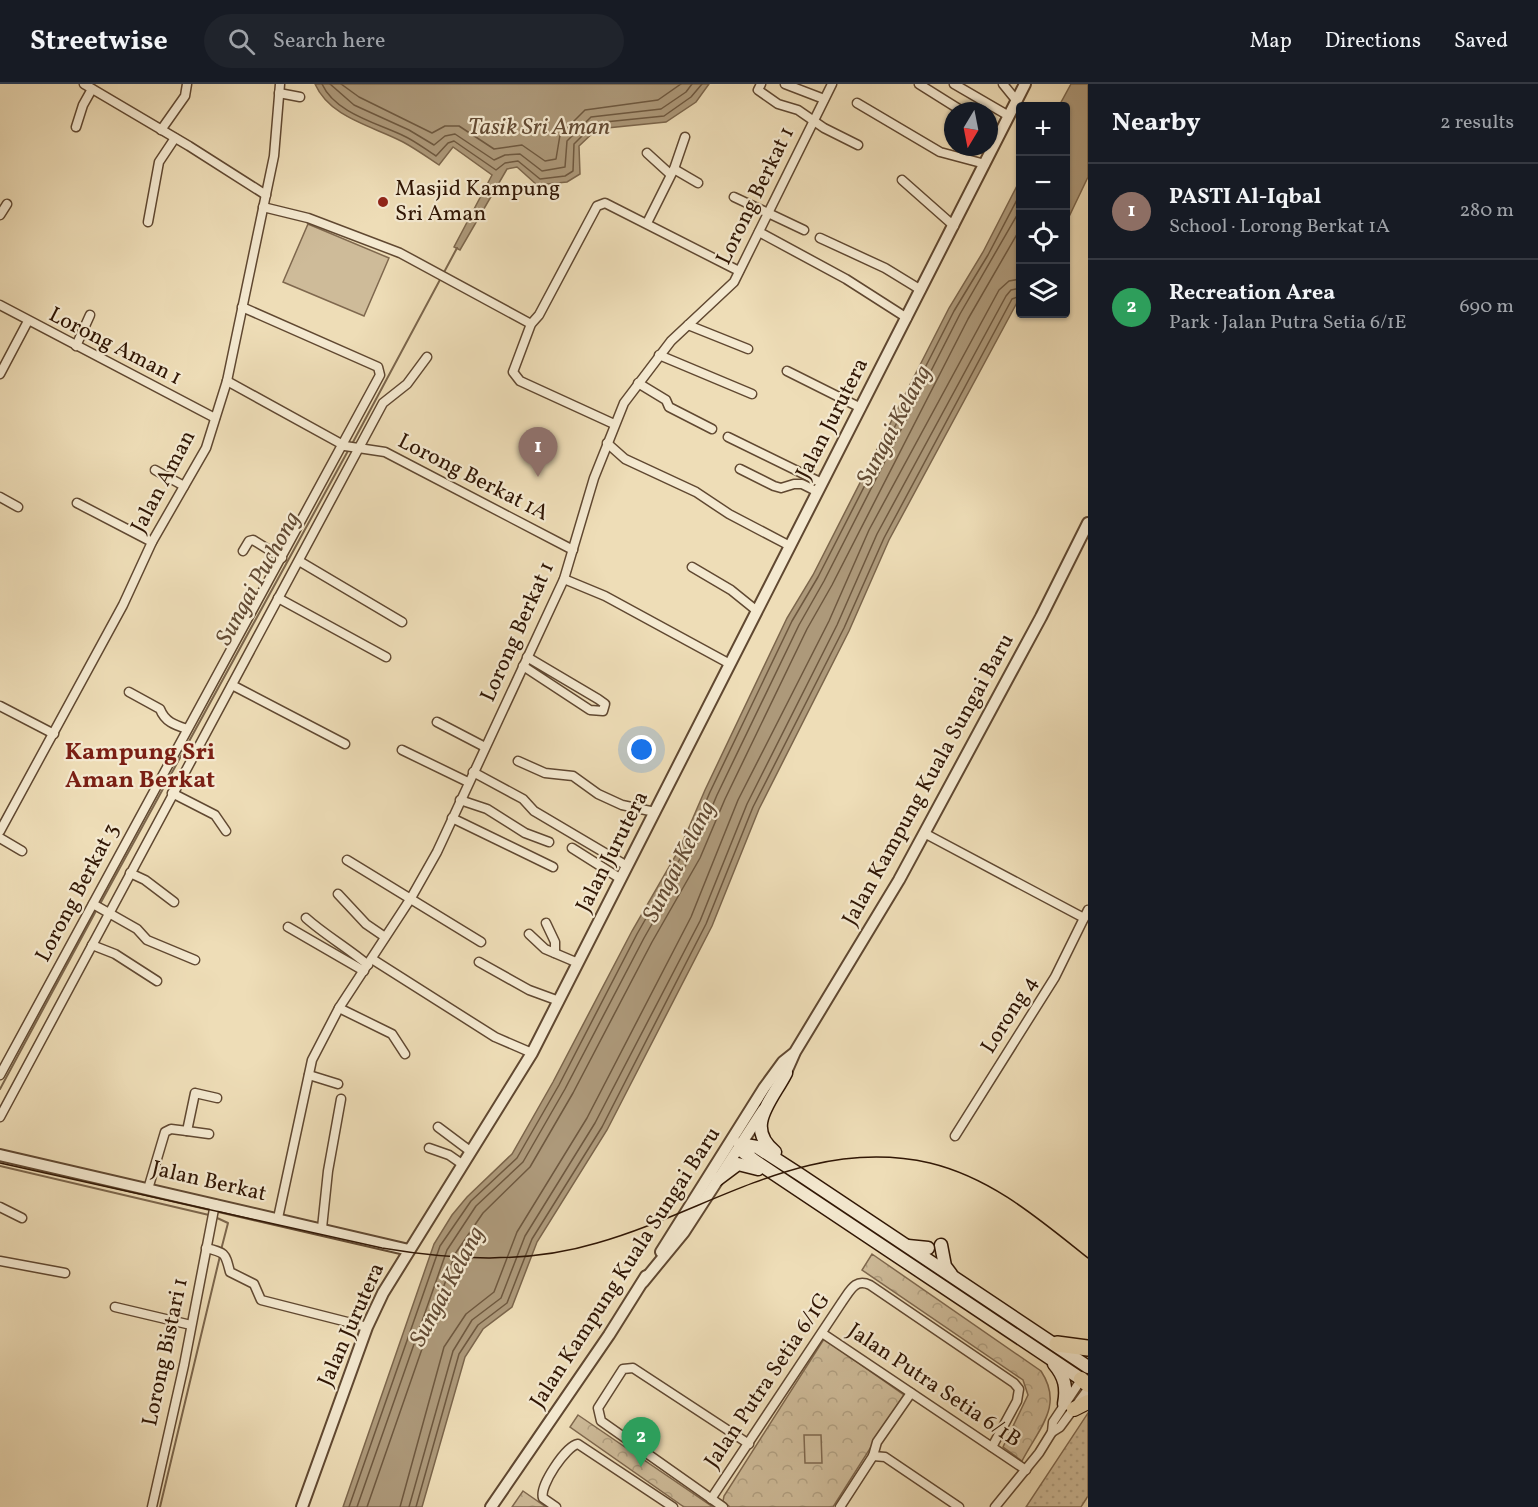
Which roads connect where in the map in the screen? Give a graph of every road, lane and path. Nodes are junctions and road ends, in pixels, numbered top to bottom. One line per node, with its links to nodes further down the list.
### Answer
1 (84, 84): 10 (street)
2 (187, 84): 20 (street)
3 (761, 84): 18 (street)
4 (784, 84): 13 (street)
5 (831, 84): 13 (street, Lorong Berkat 1)
6 (919, 84): 15 (street)
7 (954, 84): 17 (street)
8 (1003, 84): 14 (street)
9 (1025, 84): 14 (street, Jalan Jurutera)
10 (93, 89): 19 (street); 20 (street)
11 (279, 89): 12 (street); 30 (street, Jalan Aman)
12 (300, 97)
13 (824, 99): 18 (street, Lorong Berkat 1)
14 (1016, 100): 17 (street, Jalan Jurutera)
15 (948, 102)
16 (857, 103): 26 (street)
17 (1009, 116): 21 (street, Jalan Jurutera)
18 (813, 121): 24 (street); 34 (street, Lorong Berkat 1)
19 (76, 127)
20 (161, 130): 23 (street)
21 (1000, 134): 26 (street, Jalan Jurutera)
22 (685, 137): 27 (street)
23 (175, 138): 30 (street); 36 (street)
24 (858, 145)
25 (647, 153): 27 (street)
26 (985, 164): 38 (street, Jalan Jurutera)
27 (672, 171): 29 (street); 37 (street)
28 (902, 180): 38 (street)
29 (698, 183)
30 (266, 195): 33 (street, Jalan Aman)
31 (734, 197): 34 (street)
32 (7, 204): 35 (street)
33 (263, 207): 45 (street, Jalan Aman); 49 (street)
34 (769, 212): 39 (street); 40 (street, Lorong Berkat 1)
35 (0, 215)
36 (148, 222)
37 (647, 223): 42 (street); 49 (street)
38 (954, 226): 43 (street, Jalan Jurutera)
39 (804, 230)
40 (759, 232): 42 (street, Lorong Berkat 1); 47 (street)
41 (820, 238): 43 (street)
42 (739, 271): 50 (street, Lorong Berkat 1)
43 (921, 290): 47 (street, Jalan Jurutera)
44 (0, 305): 48 (street, Lorong Aman 1)
45 (242, 307): 57 (street, Jalan Aman); 66 (street)
46 (90, 315): 51 (street)
47 (907, 318): 60 (street, Jalan Jurutera)
48 (28, 321): 51 (street, Lorong Aman 1); 56 (street)
49 (531, 324): 62 (street)
50 (688, 324): 52 (street); 53 (street, Lorong Berkat 1)
51 (76, 346): 61 (street, Lorong Aman 1)
52 (748, 349)
53 (659, 355): 58 (street, Lorong Berkat 1); 59 (street)
54 (427, 357): 66 (street)
55 (787, 371): 60 (street)
56 (0, 374)
57 (226, 381): 61 (street, Jalan Aman); 66 (street, Lorong Berkat 1A)
58 (638, 383): 62 (street, Lorong Berkat 1); 63 (street)
59 (752, 394)
60 (861, 408): 70 (street, Jalan Jurutera)
61 (215, 418): 69 (street, Jalan Aman)
62 (614, 424): 65 (street, Lorong Berkat 1)
63 (712, 429)
64 (728, 437): 70 (street)
65 (607, 443): 76 (street); 77 (street, Lorong Berkat 1)
66 (351, 447): 77 (street, Lorong Berkat 1A); 79 (street, Lorong Berkat 3); 80 (street)
67 (740, 469): 70 (street)
68 (155, 470): 69 (street)
69 (184, 486): 75 (street, Jalan Aman)
70 (820, 488): 76 (street, Jalan Jurutera)
71 (0, 497): 73 (street)
72 (77, 503): 75 (street)
73 (18, 507)
74 (1088, 523): 113 (street, Jalan Kampung Kuala Sungai Baru)
75 (152, 542): 98 (street, Jalan Aman)
76 (790, 546): 84 (street, Jalan Jurutera)
77 (573, 550): 82 (street, Lorong Berkat 1)
78 (243, 551): 79 (street)
79 (282, 558): 86 (street, Lorong Berkat 3)
80 (298, 561): 83 (street); 85 (street)
81 (692, 567): 84 (street)
82 (564, 579): 89 (street, Lorong Berkat 1); 90 (street)
83 (278, 598): 87 (street); 88 (street)
84 (757, 611): 90 (street, Jalan Jurutera)
85 (402, 622)
86 (240, 637): 87 (street); 92 (street, Lorong Berkat 3)
87 (253, 645): 93 (street)
88 (386, 657)
89 (527, 657): 91 (street, Lorong Berkat 1); 91 (street)
90 (730, 664): 109 (street, Jalan Jurutera)
91 (523, 666): 100 (street, Lorong Berkat 1)
92 (221, 671): 93 (street); 97 (street, Lorong Berkat 3)
93 (233, 682): 99 (street); 105 (street)
94 (129, 692): 97 (street)
95 (0, 706): 98 (street)
96 (437, 722): 100 (street)
97 (187, 729): 103 (street, Lorong Berkat 3)
98 (54, 734): 111 (street, Jalan Aman)
99 (345, 744)
100 (485, 747): 104 (street, Lorong Berkat 1)
101 (402, 750): 106 (street)
102 (518, 761): 109 (street)
103 (168, 764): 105 (street); 126 (street, Lorong Berkat 3)
104 (473, 772): 106 (street, Lorong Berkat 1); 119 (street)
105 (183, 773): 107 (street)
106 (468, 782): 108 (street, Lorong Berkat 1)
107 (172, 793): 112 (street); 121 (street)
108 (460, 800): 110 (street, Lorong Berkat 1); 115 (street)
109 (655, 812): 119 (street, Jalan Jurutera)
110 (452, 818): 120 (street); 124 (street, Lorong Berkat 1)
111 (0, 831)
112 (226, 831)
113 (924, 833): 128 (street); 144 (street, Jalan Kampung Kuala Sungai Baru)
114 (0, 838): 117 (street)
115 (549, 842)
116 (572, 848): 122 (street)
117 (22, 851)
118 (347, 860): 124 (street)
119 (627, 866): 122 (street, Jalan Jurutera)
120 (553, 867)
121 (130, 873): 125 (street); 127 (street)
122 (621, 879): 139 (street, Jalan Jurutera)
123 (338, 894): 133 (street)
124 (411, 898): 133 (street, Lorong Berkat 1); 134 (street)
125 (174, 902)
126 (94, 904): 127 (street); 148 (street, Lorong Berkat 3)
127 (107, 912): 135 (street); 137 (street)
128 (1086, 914): 158 (street, Lorong 4)
129 (306, 918): 140 (street)
130 (546, 923): 136 (street)
131 (288, 927): 140 (street)
132 (529, 934): 136 (street)
133 (385, 937): 140 (street, Lorong Berkat 1)
134 (481, 942)
135 (92, 945): 141 (street); 154 (street)
136 (555, 953): 139 (street)
137 (195, 960)
138 (479, 962): 142 (street)
139 (578, 963): 142 (street, Jalan Jurutera)
140 (368, 965): 143 (street, Lorong Berkat 1); 145 (street)
141 (157, 981)
142 (559, 1001): 145 (street, Jalan Jurutera)
143 (339, 1008): 146 (street); 149 (street, Lorong Berkat 1)
144 (795, 1052): 147 (street, Jalan Kampung Kuala Sungai Baru); 150 (street, Jalan Kampung Kuala Sungai Baru)
145 (532, 1053): 161 (street, Jalan Jurutera)
146 (405, 1054)
147 (786, 1073): 159 (street, Jalan Kampung Kuala Sungai Baru); 164 (main road)
148 (0, 1075)
149 (309, 1075): 151 (street); 172 (street, Lorong Berkat 1)
150 (772, 1078): 159 (street); 168 (street, Jalan Kampung Kuala Sungai Baru)
151 (338, 1084)
152 (217, 1098): 156 (street)
153 (341, 1099): 173 (street)
154 (0, 1118)
155 (438, 1127): 161 (street)
156 (187, 1131): 157 (street); 167 (street)
157 (209, 1134)
158 (955, 1136)
159 (740, 1144): 164 (main road); 165 (street, Jalan Kampung Kuala Sungai Baru); 166 (main road); 168 (street)
160 (429, 1148): 163 (street)
161 (470, 1151): 163 (street, Jalan Jurutera)
162 (0, 1155): 167 (street, Jalan Berkat)
163 (462, 1164): 176 (street, Jalan Jurutera)
164 (799, 1174): 177 (main road)
165 (718, 1179): 166 (main road); 183 (street, Jalan Kampung Kuala Sungai Baru)
166 (794, 1188): 179 (main road)
167 (148, 1189): 170 (street, Jalan Berkat)
168 (693, 1200): 183 (street, Jalan Kampung Kuala Sungai Baru)
169 (0, 1207): 171 (street)
170 (214, 1207): 172 (street, Jalan Berkat); 175 (street, Lorong Bistari 1)
171 (22, 1218)
172 (278, 1218): 173 (street, Jalan Berkat)
173 (322, 1228): 176 (street, Jalan Berkat)
174 (941, 1245): 181 (main road)
175 (206, 1248): 185 (street, Lorong Bistari 1); 186 (street)
176 (408, 1250): 186 (street, Jalan Jurutera)
177 (927, 1254): 179 (main road); 181 (main road); 182 (main road)
178 (0, 1261): 180 (street)
179 (906, 1262): 182 (main road)
180 (65, 1273)
181 (953, 1278): 189 (main road)
182 (931, 1279): 189 (main road)
183 (644, 1282): 201 (street, Jalan Kampung Kuala Sungai Baru)
184 (115, 1307): 185 (street)
185 (191, 1325): 199 (street, Lorong Bistari 1)
186 (368, 1327): 200 (street, Jalan Jurutera)
187 (822, 1333): 191 (street, Jalan Putra Setia 6/1B); 194 (street, Jalan Putra Setia 6/1G); 195 (street, Jalan Putra Setia 6/1G)
188 (1088, 1348): 189 (highway)
189 (1051, 1349): 190 (main road); 193 (main road)
190 (1086, 1378): 193 (street)
191 (911, 1393): 195 (street, Jalan Putra Setia 6/1B); 196 (street)
192 (1088, 1402): 193 (main road)
193 (1069, 1407): 197 (street)
194 (748, 1444): 198 (street, Jalan Putra Setia 6/1G); 198 (street)
195 (992, 1447): 197 (street, Jalan Putra Setia 6/1B)
196 (873, 1456): 205 (street); 206 (street)
197 (1026, 1470): 207 (street)
198 (711, 1499): 204 (street)
199 (152, 1507)
200 (302, 1507)
201 (491, 1507)
202 (556, 1507): 203 (street)
203 (673, 1507)
204 (723, 1507)
205 (840, 1507)
206 (959, 1507)
207 (995, 1507)

